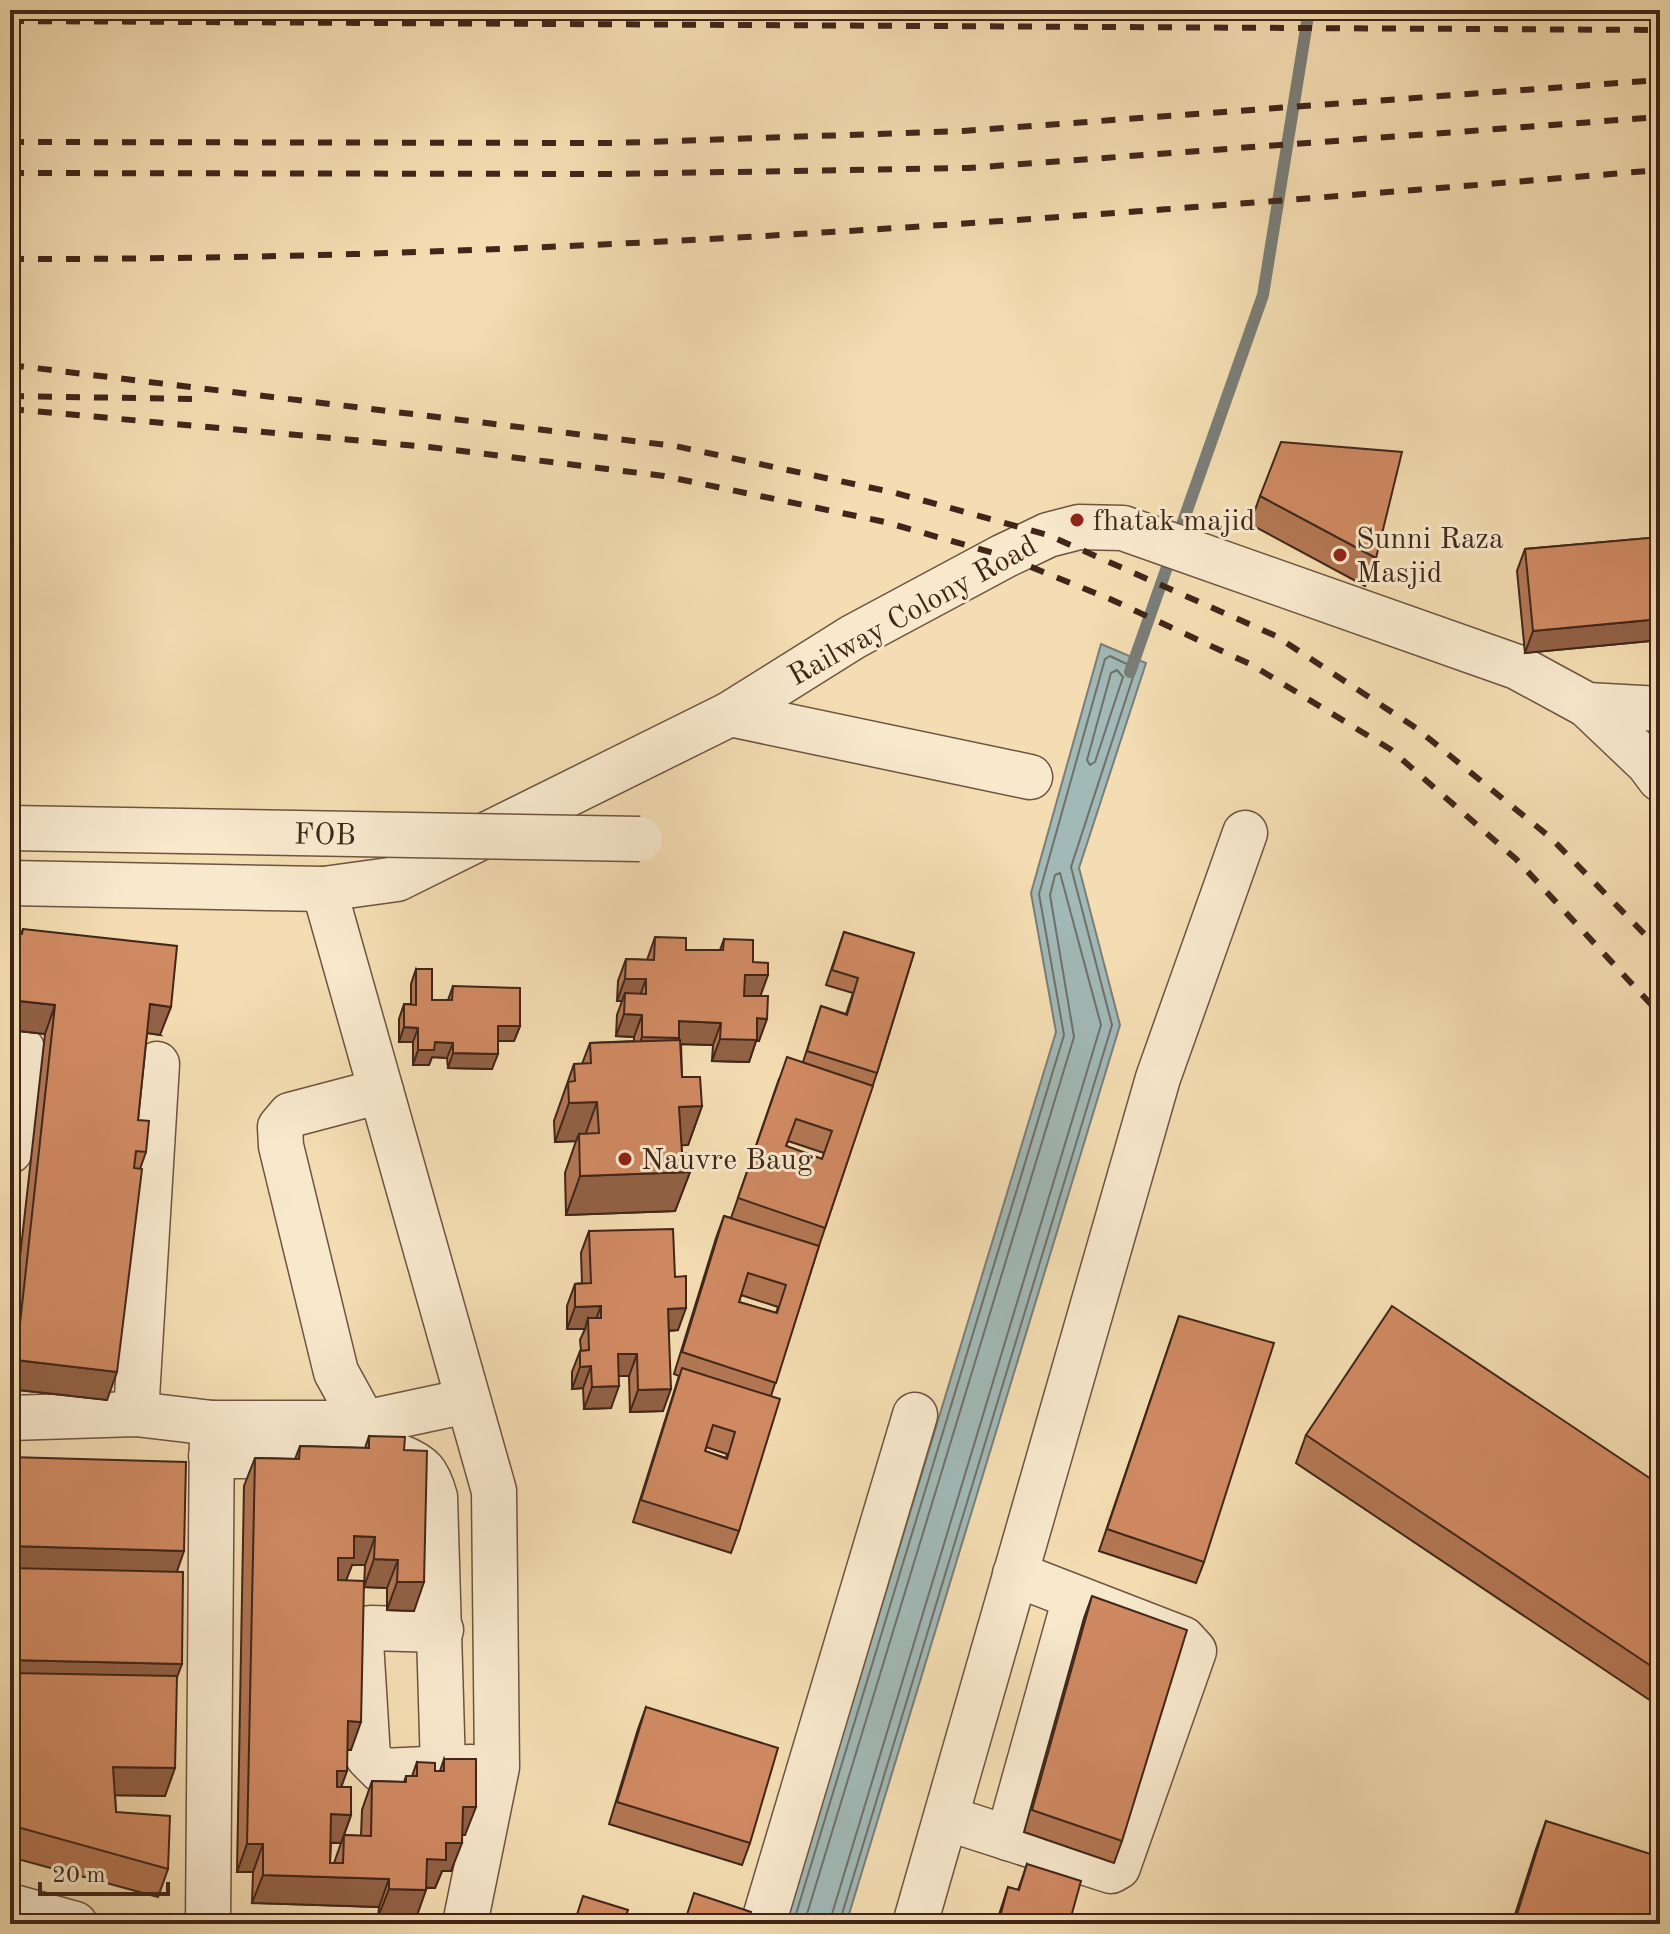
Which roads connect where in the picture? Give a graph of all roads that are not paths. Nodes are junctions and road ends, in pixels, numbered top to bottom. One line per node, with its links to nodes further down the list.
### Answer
1 (1587, 705): 2 (street); 3 (street, Railway Colony Road); 5 (street, Railway Colony Road)
2 (1660, 709)
3 (730, 714): 4 (street); 10 (street, Railway Colony Road)
4 (1030, 777)
5 (1660, 779)
6 (10, 828): 8 (street, FOB, bridge)
7 (1245, 833): 21 (street)
8 (640, 839)
9 (10, 883): 10 (street, Railway Colony Road)
10 (324, 889): 13 (street)
11 (22, 1049): 14 (street)
12 (157, 1064): 16 (street)
13 (381, 1091): 15 (street); 19 (street)
14 (10, 1151)
15 (467, 1401): 19 (street); 26 (street)
16 (136, 1414): 18 (street); 20 (street)
17 (915, 1415): 34 (street)
18 (10, 1418)
19 (364, 1423): 20 (street)
20 (211, 1439): 23 (street); 32 (street)
21 (1015, 1574): 22 (street); 24 (street)
22 (1075, 1598): 25 (street); 29 (street)
23 (441, 1630): 27 (street); 27 (street)
24 (978, 1705): 25 (street); 28 (street)
25 (1040, 1725): 29 (street)
26 (497, 1767): 27 (street); 33 (street)
27 (443, 1768)
28 (946, 1818): 29 (street); 35 (street)
29 (1008, 1838)
30 (10, 1906): 31 (street)
31 (75, 1924)
32 (208, 1924)
33 (465, 1924)
34 (763, 1924)
35 (915, 1924)

